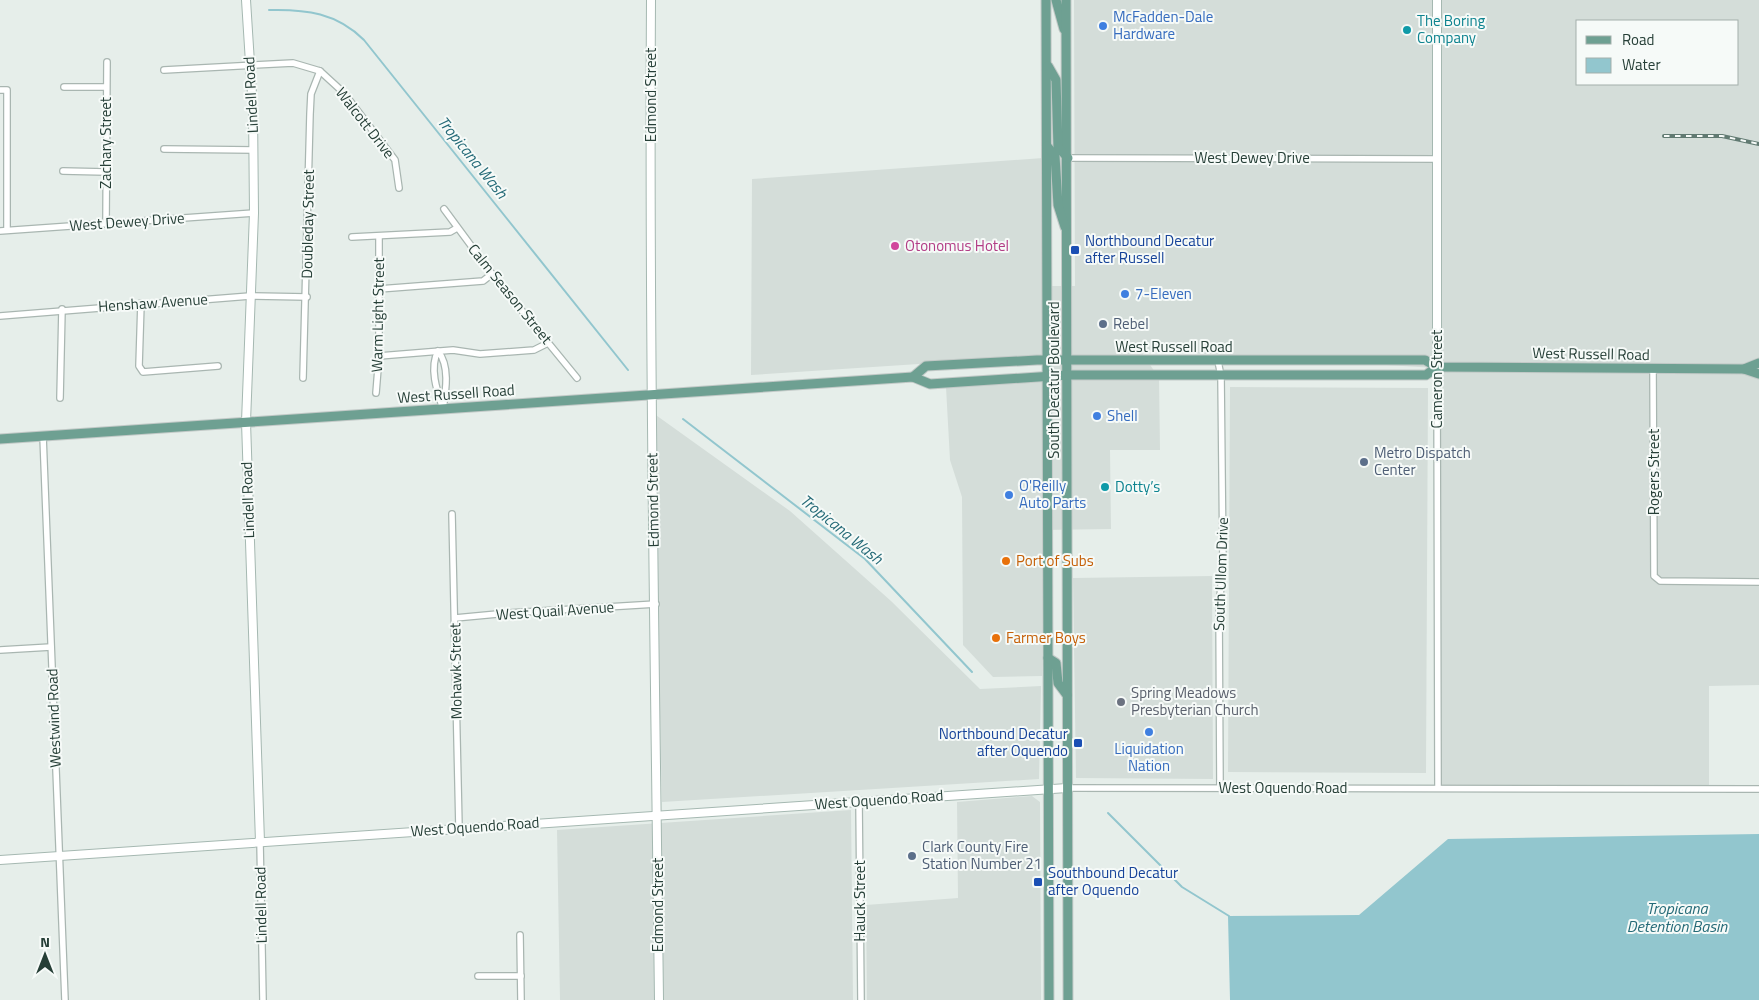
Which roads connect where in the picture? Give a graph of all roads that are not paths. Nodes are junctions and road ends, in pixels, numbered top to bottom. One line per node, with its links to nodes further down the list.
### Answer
1 (246, 0): 10 (street, Lindell Road)
2 (651, 0): 61 (street, Edmond Street)
3 (1046, 0): 9 (main road, South Decatur Boulevard)
4 (1056, 0): 7 (main road)
5 (1066, 0): 7 (main road, South Decatur Boulevard)
6 (1436, 0): 20 (street, Cameron Street)
7 (1066, 36): 19 (main road, South Decatur Boulevard)
8 (107, 62): 14 (street, Zachary Street)
9 (1047, 64): 16 (main road, South Decatur Boulevard); 19 (main road)
10 (249, 65): 11 (street, Walcott Drive); 12 (street, Walcott Drive); 18 (street, Lindell Road)
11 (164, 70)
12 (320, 71): 25 (street, Walcott Drive); 38 (street, Doubleday Street)
13 (64, 87): 14 (street)
14 (106, 87): 24 (street, Zachary Street)
15 (0, 90): 22 (street)
16 (1047, 146): 32 (main road); 45 (main road, South Decatur Boulevard)
17 (164, 148): 18 (street)
18 (254, 150): 27 (street, Lindell Road)
19 (1068, 158): 20 (street, West Dewey Drive); 32 (main road, South Decatur Boulevard)
20 (1437, 159): 50 (street, Cameron Street)
21 (0, 169): 22 (street)
22 (7, 169): 30 (street)
23 (63, 171): 24 (street)
24 (106, 172): 28 (street, Zachary Street)
25 (399, 188)
26 (444, 209): 29 (street, Calm Season Street)
27 (254, 213): 28 (street, West Dewey Drive); 37 (street, Lindell Road)
28 (106, 224): 30 (street, West Dewey Drive)
29 (457, 228): 34 (street); 35 (street, Calm Season Street)
30 (8, 230): 31 (street, West Dewey Drive)
31 (0, 231)
32 (1068, 235): 46 (main road, South Decatur Boulevard)
33 (352, 237): 34 (street)
34 (379, 237): 36 (street, Warm Light Street)
35 (492, 274): 36 (street); 42 (street, Calm Season Street)
36 (379, 289): 44 (street, Warm Light Street)
37 (250, 296): 38 (street, Henshaw Avenue); 39 (street, Henshaw Avenue); 64 (street, Lindell Road)
38 (307, 297): 58 (street, Doubleday Street)
39 (140, 303): 40 (street, Henshaw Avenue); 49 (street)
40 (62, 309): 41 (street, Henshaw Avenue); 62 (street)
41 (0, 316)
42 (548, 343): 43 (street); 59 (street, Calm Season Street)
43 (438, 351): 44 (street); 63 (street); 63 (street)
44 (379, 356): 60 (street, Warm Light Street)
45 (1047, 360): 46 (main road, West Russell Road); 54 (main road, South Decatur Boulevard); 56 (main road, West Russell Road)
46 (1067, 360): 47 (main road, West Russell Road); 55 (main road, South Decatur Boulevard)
47 (1218, 361): 50 (main road, West Russell Road); 57 (street, South Ullom Drive)
48 (1759, 363): 52 (main road, West Russell Road)
49 (218, 366)
50 (1438, 367): 51 (main road, West Russell Road); 57 (main road, West Russell Road); 77 (street, Cameron Street)
51 (1653, 368): 52 (main road, West Russell Road); 68 (street, Rogers Street)
52 (1744, 369): 53 (main road, West Russell Road)
53 (1759, 374)
54 (1047, 375): 55 (main road, West Russell Road); 56 (main road, West Russell Road); 73 (main road, South Decatur Boulevard)
55 (1068, 375): 57 (main road, West Russell Road); 74 (main road, South Decatur Boulevard)
56 (913, 376): 61 (main road, West Russell Road)
57 (1221, 376): 76 (street, South Ullom Drive)
58 (303, 378)
59 (577, 378)
60 (376, 393)
61 (650, 395): 63 (main road, West Russell Road); 69 (street, Edmond Street)
62 (60, 398)
63 (443, 409): 64 (main road, West Russell Road)
64 (246, 422): 65 (main road, West Russell Road); 83 (street, Lindell Road)
65 (43, 436): 66 (main road, West Russell Road); 71 (street, Westwind Road)
66 (0, 439)
67 (452, 514): 70 (street, Mohawk Street)
68 (1759, 582)
69 (656, 604): 70 (street, West Quail Avenue); 81 (street, Edmond Street)
70 (455, 618): 82 (street, Mohawk Street)
71 (51, 647): 72 (street); 84 (street, Westwind Road)
72 (0, 650)
73 (1048, 658): 74 (main road); 78 (main road, South Decatur Boulevard)
74 (1067, 695): 75 (main road, South Decatur Boulevard)
75 (1067, 788): 76 (street, West Oquendo Road); 78 (street, West Oquendo Road); 95 (main road, South Decatur Boulevard)
76 (1220, 788): 77 (street, West Oquendo Road)
77 (1438, 788): 79 (street, West Oquendo Road)
78 (1048, 789): 80 (street, West Oquendo Road); 94 (main road, South Decatur Boulevard)
79 (1759, 789)
80 (859, 801): 81 (street, West Oquendo Road); 93 (street, Hauck Street)
81 (658, 814): 82 (street, West Oquendo Road); 92 (street, Edmond Street)
82 (459, 828): 83 (street, West Oquendo Road)
83 (260, 842): 84 (street, West Oquendo Road); 90 (street, Lindell Road)
84 (59, 856): 85 (street, West Oquendo Road); 89 (street, Westwind Road)
85 (0, 860)
86 (520, 935): 88 (street)
87 (478, 976): 88 (street)
88 (521, 976): 91 (street)
89 (65, 1000)
90 (263, 1000)
91 (522, 1000)
92 (659, 1000)
93 (861, 1000)
94 (1049, 1000)
95 (1068, 1000)

